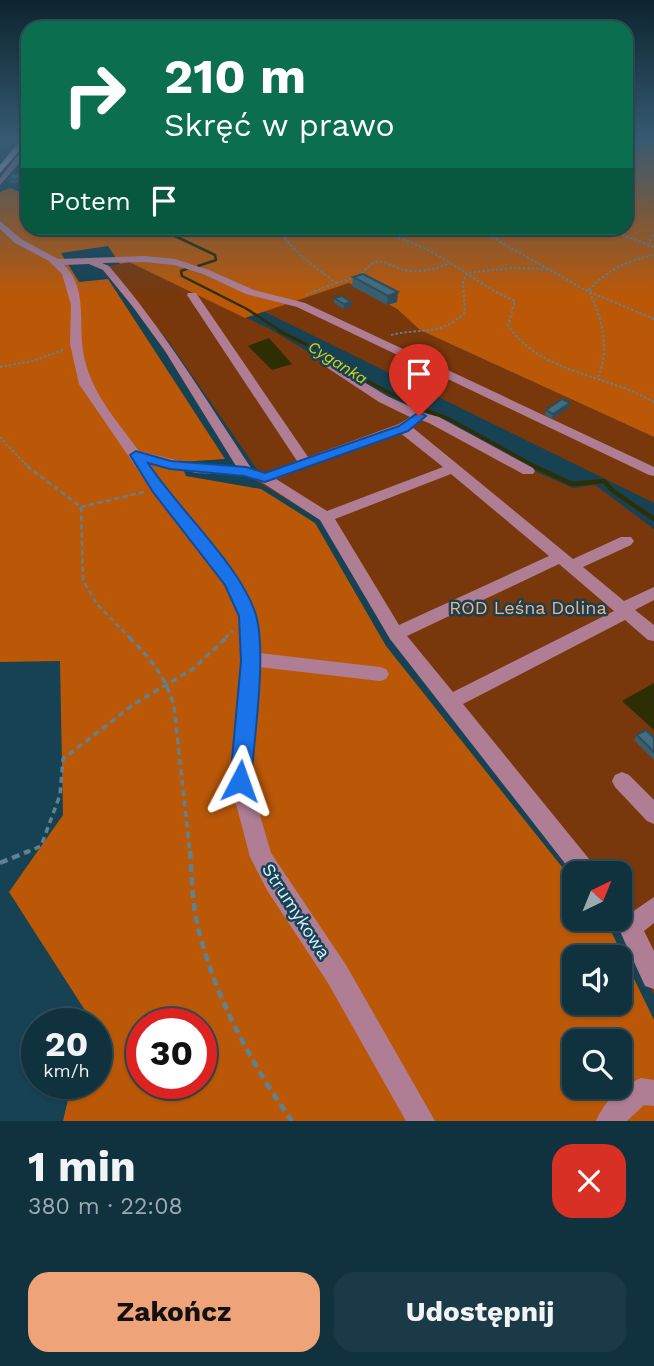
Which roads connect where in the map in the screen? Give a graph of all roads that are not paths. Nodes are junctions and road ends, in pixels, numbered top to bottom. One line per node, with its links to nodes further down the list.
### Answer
1 (0, 224): 2 (street)
2 (57, 262): 3 (street); 8 (street, Strumykowa)
3 (93, 263): 11 (street); 13 (street)
4 (192, 295): 9 (street)
5 (324, 361): 6 (street)
6 (419, 416): 7 (street); 12 (street)
7 (403, 428): 9 (street); 10 (street)
8 (136, 455): 11 (street); 22 (street, Strumykowa)
9 (304, 462): 14 (street)
10 (453, 468): 15 (street); 17 (street)
11 (246, 471): 14 (street)
12 (528, 471)
13 (654, 472)
14 (265, 478): 15 (street)
15 (326, 517): 20 (street)
16 (626, 541): 17 (street)
17 (567, 562): 19 (street); 20 (street)
18 (654, 593): 19 (street)
19 (625, 610): 21 (street); 24 (street)
20 (396, 634): 24 (street)
21 (654, 635)
22 (250, 659): 23 (street); 33 (street, Strumykowa)
23 (380, 674)
24 (450, 702): 27 (street)
25 (622, 781): 26 (street)
26 (654, 814)
27 (576, 861)
28 (654, 908): 29 (street)
29 (632, 918)
30 (629, 931): 31 (street)
31 (654, 977)
32 (654, 1093): 34 (street)
33 (421, 1121)
34 (610, 1121)

